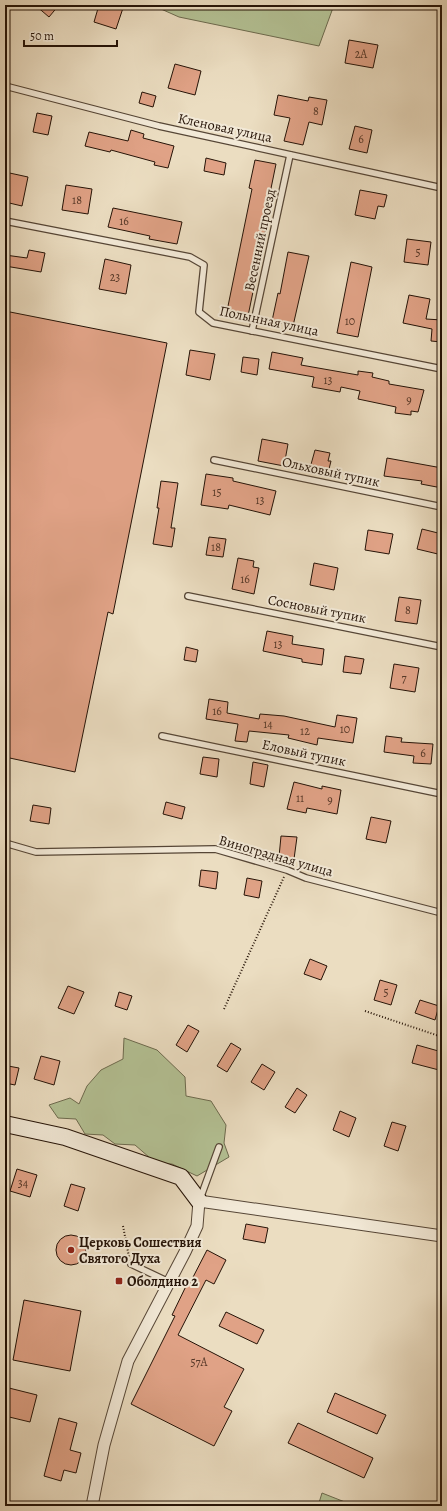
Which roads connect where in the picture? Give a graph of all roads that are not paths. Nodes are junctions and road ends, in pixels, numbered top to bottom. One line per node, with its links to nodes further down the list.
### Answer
1 (5, 86): 2 (lane, Кленовая улица)
2 (290, 155): 3 (lane, Кленовая улица); 5 (lane, Весенний проезд)
3 (442, 188)
4 (5, 221): 5 (lane, Полынная улица)
5 (252, 331): 6 (lane, Полынная улица)
6 (442, 369)
7 (214, 460): 8 (lane, Ольховый тупик)
8 (442, 507)
9 (188, 596): 10 (lane, Сосновый тупик)
10 (442, 646)
11 (162, 736): 12 (lane, Еловый тупик)
12 (442, 794)
13 (5, 843): 14 (lane, Виноградная улица)
14 (442, 913)
15 (5, 1124): 17 (street)
16 (219, 1147): 17 (lane)
17 (199, 1201): 18 (street); 20 (street)
18 (442, 1236)
19 (131, 1264): 20 (lane)
20 (169, 1282): 21 (street)
21 (92, 1506)

